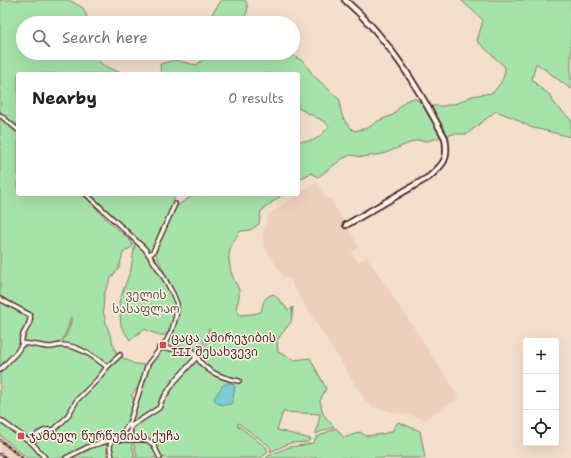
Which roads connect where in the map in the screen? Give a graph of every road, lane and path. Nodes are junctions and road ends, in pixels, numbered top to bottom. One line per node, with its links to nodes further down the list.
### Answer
1 (345, 0): 6 (street)
2 (0, 115): 3 (street)
3 (16, 128)
4 (88, 196): 7 (street)
5 (175, 204): 7 (street)
6 (346, 225)
7 (149, 255): 10 (street)
8 (0, 299): 9 (street)
9 (22, 344): 13 (street); 14 (street)
10 (159, 348): 11 (street); 17 (street)
11 (192, 350): 15 (street); 18 (street)
12 (120, 355): 13 (street)
13 (107, 367): 19 (street)
14 (0, 370)
15 (239, 382)
16 (0, 420): 19 (street)
17 (113, 440): 18 (street); 21 (street); 22 (street)
18 (132, 440): 23 (street)
19 (32, 443): 20 (street)
20 (45, 458)
21 (66, 458)
22 (112, 458)
23 (160, 458)

